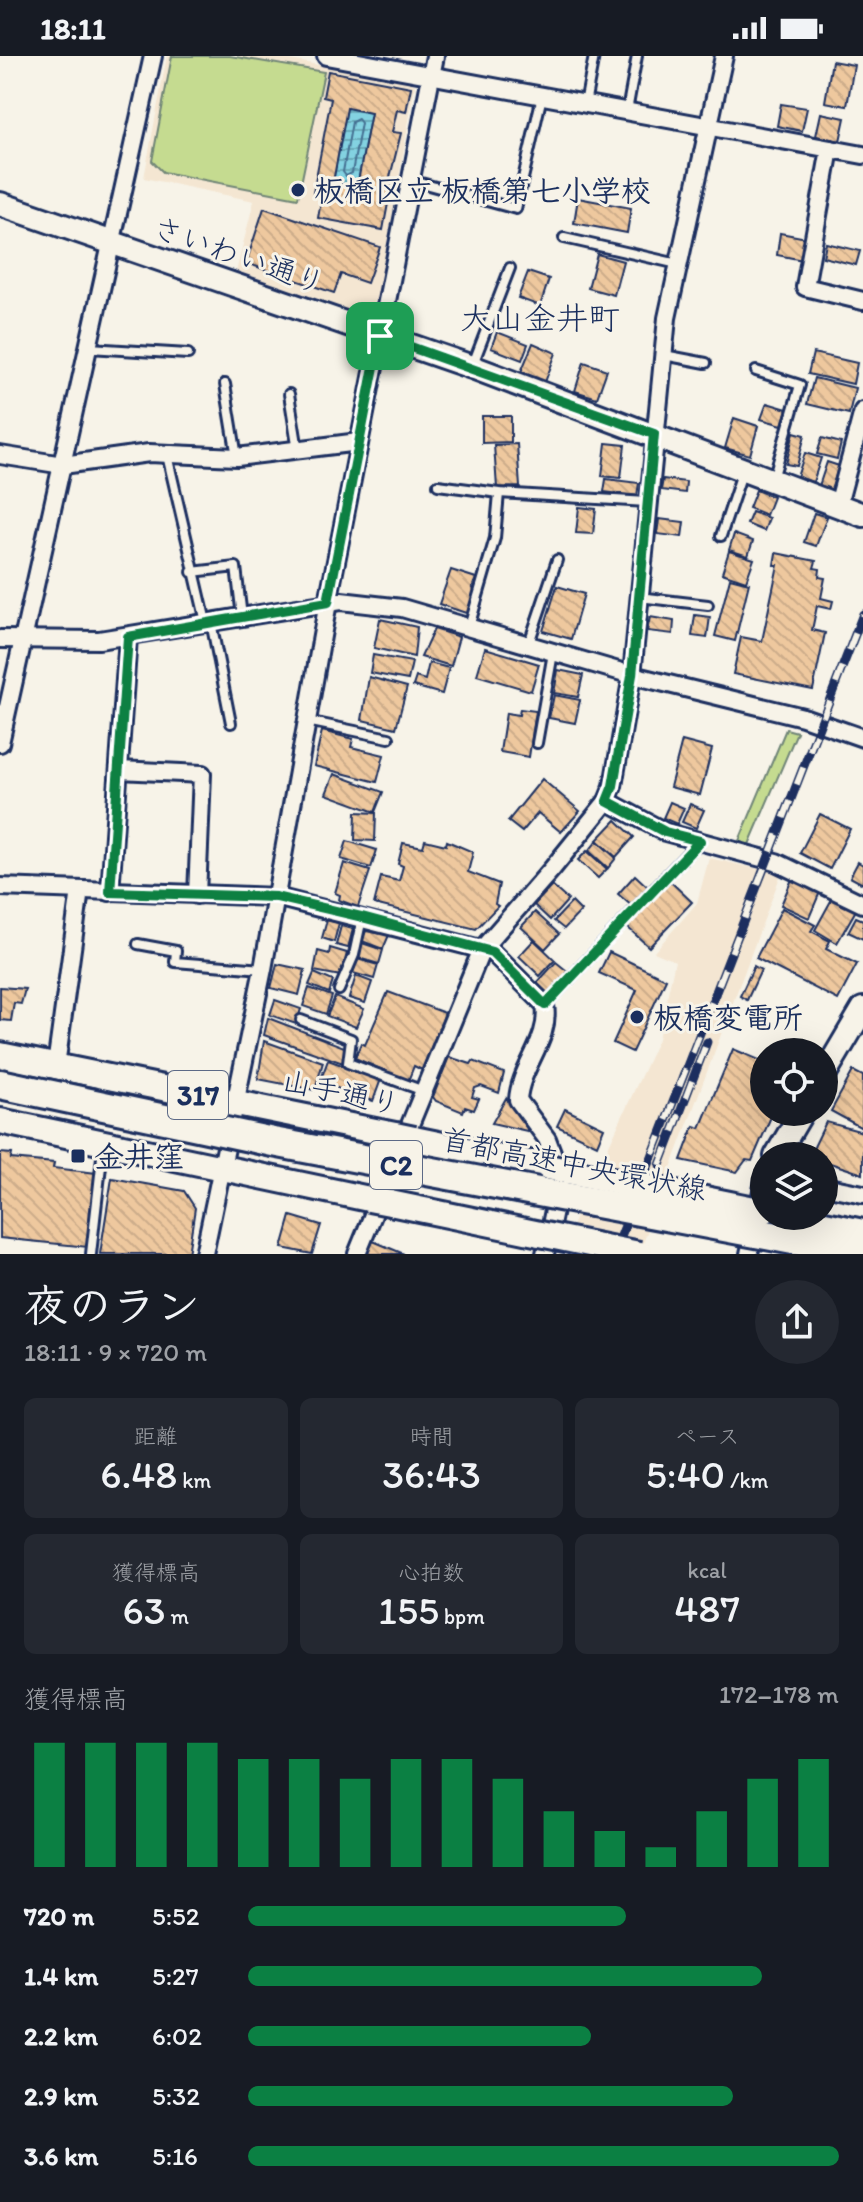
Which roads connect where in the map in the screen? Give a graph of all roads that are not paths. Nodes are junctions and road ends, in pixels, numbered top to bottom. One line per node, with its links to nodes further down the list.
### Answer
1 (153, 56): 17 (street)
2 (326, 56): 7 (street)
3 (435, 56): 7 (street)
4 (594, 56): 9 (lane)
5 (637, 56): 10 (lane)
6 (724, 56): 11 (street)
7 (431, 75): 8 (street); 14 (street)
8 (542, 96): 9 (street); 14 (lane)
9 (585, 104): 10 (street)
10 (627, 112): 11 (street)
11 (709, 126): 12 (street); 18 (street)
12 (830, 149): 13 (street); 20 (street)
13 (863, 155)
14 (410, 180): 21 (street)
15 (0, 204): 17 (street, さいわい通り)
16 (564, 238): 18 (lane)
17 (111, 243): 21 (street, さいわい通り); 22 (street)
18 (679, 264): 24 (street)
19 (510, 268): 26 (lane)
20 (863, 301)
21 (380, 336): 26 (street, さいわい通り); 32 (street)
22 (89, 348): 23 (lane); 37 (street)
23 (188, 354)
24 (663, 355): 25 (lane); 31 (street)
25 (706, 363)
26 (472, 367): 31 (street, さいわい通り)
27 (756, 371): 39 (lane)
28 (225, 384): 36 (lane)
29 (289, 394): 33 (lane)
30 (863, 411): 43 (street)
31 (654, 434): 38 (street, さいわい通り); 42 (street)
32 (359, 442): 33 (street); 49 (street)
33 (298, 450): 36 (street)
34 (0, 455): 37 (street)
35 (167, 455): 36 (street); 37 (street); 47 (lane)
36 (237, 457)
37 (63, 465): 56 (street)
38 (744, 469): 39 (street, さいわい通り); 45 (lane)
39 (773, 480): 43 (street, さいわい通り)
40 (438, 485): 41 (lane)
41 (499, 493): 42 (lane); 53 (lane)
42 (647, 502): 48 (street)
43 (838, 505): 44 (street, さいわい通り)
44 (863, 515)
45 (721, 536)
46 (557, 560): 57 (lane)
47 (192, 572): 51 (lane); 52 (lane)
48 (638, 596): 50 (lane); 59 (street)
49 (328, 602): 51 (street); 53 (street); 60 (street)
50 (708, 605)
51 (242, 617): 52 (street)
52 (209, 623): 54 (street); 61 (lane)
53 (469, 628): 57 (street)
54 (128, 637): 56 (street); 66 (street)
55 (0, 639): 56 (street)
56 (26, 639): 64 (street)
57 (528, 646): 58 (street)
58 (553, 653): 59 (street); 65 (lane)
59 (632, 675): 63 (street); 67 (street)
60 (307, 721): 62 (lane); 73 (street)
61 (231, 723)
62 (389, 738)
63 (863, 738)
64 (0, 743)
65 (537, 743)
66 (119, 770): 71 (street); 72 (street)
67 (607, 801): 68 (street); 77 (street)
68 (700, 841): 74 (street); 80 (lane)
69 (0, 887): 70 (street)
70 (80, 890): 71 (street); 85 (street)
71 (110, 892): 72 (street)
72 (197, 895): 73 (street)
73 (276, 897): 75 (street); 78 (street)
74 (863, 904)
75 (362, 917): 77 (street); 79 (lane)
76 (138, 944): 78 (lane)
77 (482, 949): 80 (street); 87 (street)
78 (263, 969): 89 (street)
79 (339, 990)
80 (545, 1005): 99 (street)
81 (863, 1009): 83 (street)
82 (301, 1020): 87 (lane)
83 (838, 1051)
84 (0, 1055): 85 (main road, 山手通り / 317)
85 (56, 1066): 89 (main road, 山手通り / 317)
86 (0, 1084): 98 (highway, 首都高速中央環状線 / C2, bridge)
87 (421, 1090): 103 (street)
88 (0, 1093): 98 (highway, 首都高速中央環状線 / C2)
89 (236, 1103): 92 (street); 95 (main road, 山手通り / 317, bridge)
90 (0, 1121): 91 (main road, 317)
91 (104, 1143): 92 (main road, 317); 101 (lane)
92 (221, 1167): 99 (main road, 317); 102 (street)
93 (838, 1189): 94 (street)
94 (863, 1194)
95 (750, 1208)
96 (754, 1230): 105 (street)
97 (863, 1232): 98 (main road)
98 (798, 1243): 100 (highway); 106 (highway, 首都高速中央環状線 / C2)
99 (543, 1244): 104 (main road, 317, bridge)
100 (863, 1251)
101 (91, 1254)
102 (204, 1254)
103 (357, 1254)
104 (639, 1254)
105 (749, 1254)
106 (853, 1254)

